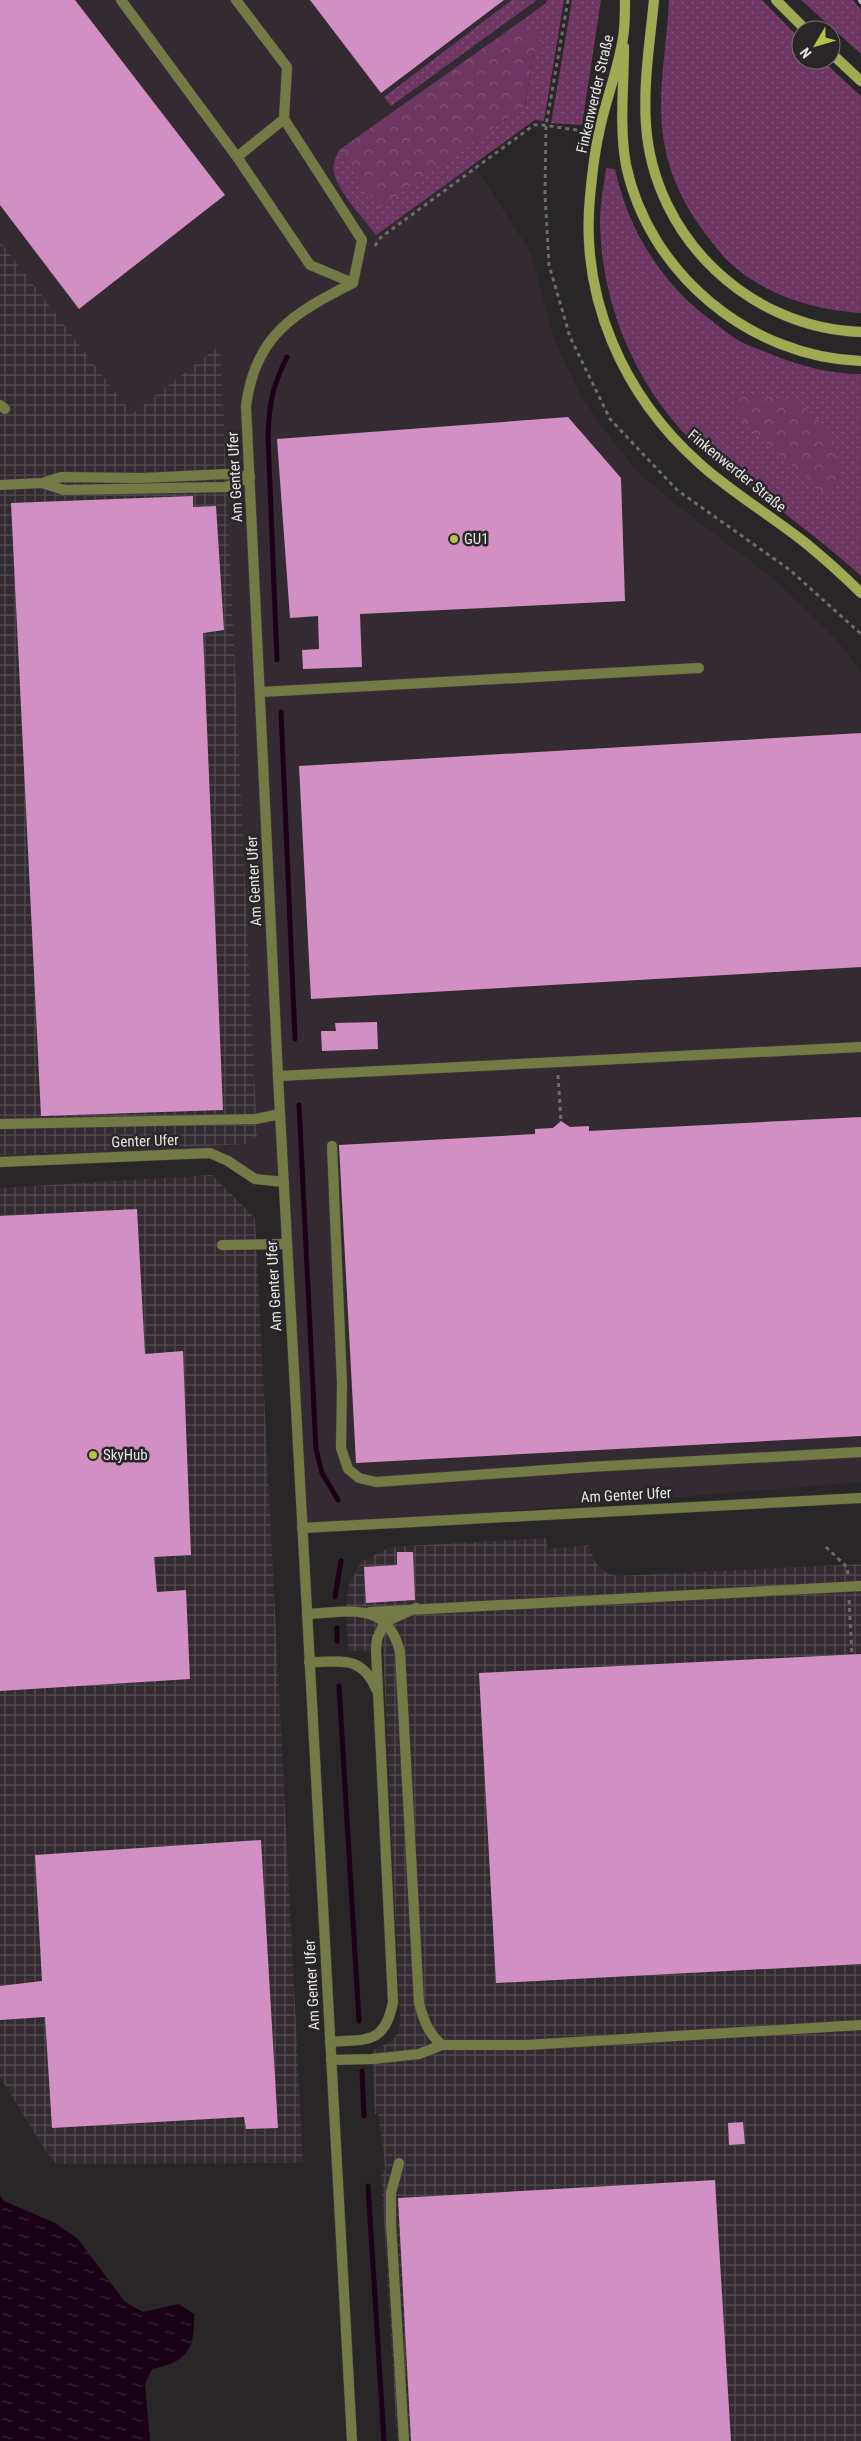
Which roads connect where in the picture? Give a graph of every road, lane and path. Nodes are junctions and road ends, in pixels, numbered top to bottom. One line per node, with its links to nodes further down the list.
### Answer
1 (122, 0): 14 (street)
2 (236, 0): 11 (street)
3 (568, 0): 12 (path)
4 (625, 0): 8 (main road, Finkenwerder Straße)
5 (654, 0): 17 (main road)
6 (776, 0): 7 (main road)
7 (796, 20)
8 (624, 31): 18 (main road); 21 (main road, Finkenwerder Straße)
9 (841, 62): 10 (main road)
10 (861, 81)
11 (284, 119): 14 (street); 16 (street)
12 (546, 126): 13 (path); 15 (path); 22 (path)
13 (584, 131)
14 (237, 157): 16 (street)
15 (371, 253)
16 (353, 282): 19 (street, Am Genter Ufer)
17 (861, 332)
18 (861, 361)
19 (250, 477): 20 (street); 24 (street, Am Genter Ufer)
20 (0, 484)
21 (861, 593)
22 (861, 634)
23 (699, 668): 24 (street)
24 (261, 692): 26 (street, Am Genter Ufer)
25 (861, 1048): 26 (street)
26 (278, 1076): 27 (street, Am Genter Ufer)
27 (280, 1114): 28 (street); 31 (street, Am Genter Ufer)
28 (0, 1124)
29 (332, 1146): 34 (street)
30 (0, 1162): 31 (street, Genter Ufer)
31 (284, 1182): 32 (street, Am Genter Ufer)
32 (287, 1244): 33 (street); 36 (street, Am Genter Ufer)
33 (222, 1245)
34 (861, 1452)
35 (861, 1498): 36 (street, Am Genter Ufer)
36 (302, 1528): 40 (street, Am Genter Ufer)
37 (861, 1586): 38 (street)
38 (416, 1608): 39 (street); 41 (street)
39 (367, 1612): 40 (street); 41 (street)
40 (307, 1614): 42 (street, Am Genter Ufer)
41 (385, 1622): 43 (street); 46 (street)
42 (309, 1662): 43 (street); 45 (street, Am Genter Ufer)
43 (379, 1697): 45 (street)
44 (861, 2025): 46 (street)
45 (330, 2042): 47 (street, Am Genter Ufer)
46 (442, 2045): 47 (street)
47 (331, 2060): 49 (street, Am Genter Ufer)
48 (399, 2163): 50 (street)
49 (352, 2441)
50 (404, 2441)

